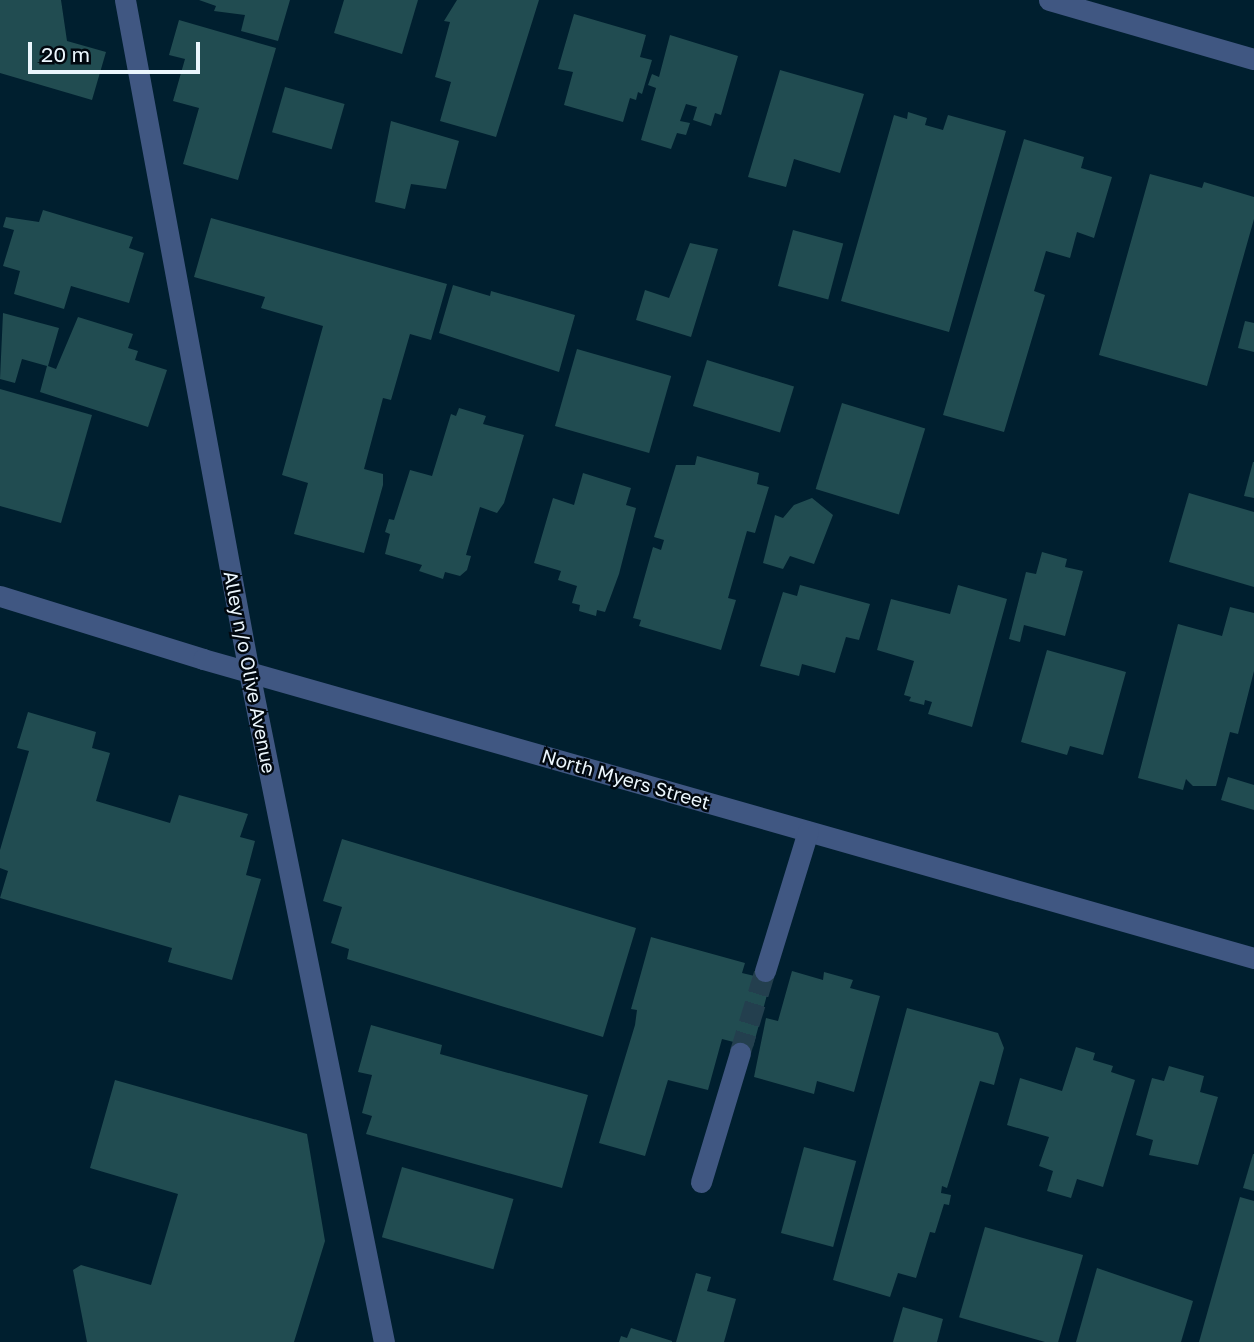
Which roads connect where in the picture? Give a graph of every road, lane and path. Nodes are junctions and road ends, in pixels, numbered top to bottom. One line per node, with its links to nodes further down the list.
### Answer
1 (125, 0): 5 (street, Alley n/o Olive Avenue)
2 (1049, 0): 3 (street)
3 (1254, 58)
4 (0, 596): 5 (street, North Myers Street)
5 (249, 672): 6 (street, North Myers Street); 11 (street, Alley n/o Olive Avenue)
6 (808, 831): 7 (street, North Myers Street); 8 (street)
7 (1254, 958)
8 (765, 971)
9 (740, 1053): 10 (street)
10 (701, 1182)
11 (384, 1342)

